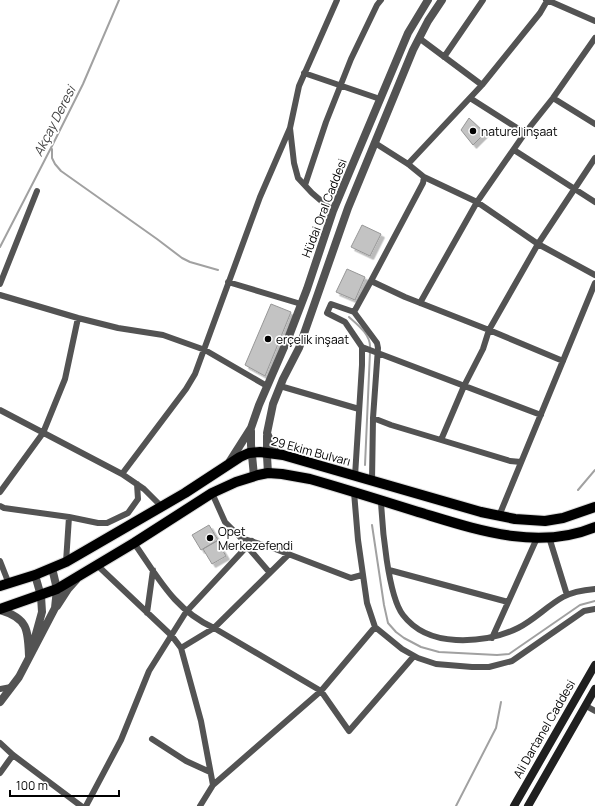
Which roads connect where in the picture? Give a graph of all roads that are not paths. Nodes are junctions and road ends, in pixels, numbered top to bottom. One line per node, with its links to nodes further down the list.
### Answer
1 (337, 0): 11 (street)
2 (381, 0): 12 (street)
3 (428, 0): 16 (street, Hüdai Oral Caddesi)
4 (442, 0): 8 (street, Hüdai Oral Caddesi)
5 (483, 0): 10 (street)
6 (546, 0): 7 (street); 13 (street)
7 (595, 21)
8 (419, 38): 10 (street); 20 (street, Hüdai Oral Caddesi)
9 (595, 38): 15 (street)
10 (444, 57): 13 (street)
11 (304, 73): 12 (street); 18 (street)
12 (341, 85): 16 (street); 25 (street)
13 (482, 85): 14 (street)
14 (470, 98): 19 (street); 23 (street)
15 (553, 98): 17 (street); 19 (street)
16 (380, 99): 30 (street, Hüdai Oral Caddesi)
17 (595, 124)
18 (290, 128): 25 (street); 34 (street)
19 (525, 133): 21 (street)
20 (375, 143): 23 (street); 48 (street, Hüdai Oral Caddesi)
21 (514, 150): 26 (street); 28 (street)
22 (595, 158): 26 (street)
23 (408, 164): 24 (street)
24 (424, 177): 28 (street); 33 (street)
25 (305, 185): 30 (street)
26 (575, 189): 29 (street); 31 (street)
27 (37, 191): 36 (street)
28 (478, 202): 31 (street); 38 (street)
29 (595, 202)
30 (333, 211): 39 (street, Hüdai Oral Caddesi)
31 (538, 244): 32 (street); 42 (street)
32 (595, 275)
33 (372, 281): 38 (street); 40 (street)
34 (228, 282): 39 (street); 44 (street)
35 (595, 283): 46 (street)
36 (0, 284)
37 (0, 294): 41 (street)
38 (420, 303): 42 (street)
39 (301, 304): 47 (street, Hüdai Oral Caddesi)
40 (354, 312): 43 (street); 45 (street)
41 (78, 318): 44 (street); 56 (street)
42 (489, 330): 46 (street); 49 (street)
43 (364, 348): 45 (street); 50 (street)
44 (205, 350): 47 (street); 64 (street)
45 (377, 352): 49 (street); 53 (street)
46 (563, 361): 52 (street)
47 (267, 386): 54 (street, Hüdai Oral Caddesi)
48 (280, 386): 50 (street); 55 (street, Hüdai Oral Caddesi)
49 (464, 386): 52 (street); 57 (street)
50 (359, 409): 66 (street)
51 (0, 410): 56 (street)
52 (541, 415): 61 (street)
53 (373, 418): 57 (street); 67 (street)
54 (251, 428): 59 (street); 62 (street)
55 (268, 430): 58 (street, Hüdai Oral Caddesi); 60 (street)
56 (42, 433): 64 (street); 69 (street)
57 (441, 440): 61 (street)
58 (267, 452): 59 (main road, 29 Ekim Bulvarı); 60 (main road, 29 Ekim Bulvarı); 63 (street, Hüdai Oral Caddesi)
59 (251, 453): 62 (main road, 29 Ekim Bulvarı); 65 (street)
60 (283, 454): 66 (main road, 29 Ekim Bulvarı)
61 (521, 462): 77 (street)
62 (228, 464): 74 (main road, 29 Ekim Bulvarı)
63 (268, 473): 65 (main road); 70 (main road)
64 (122, 474): 68 (street)
65 (254, 476): 71 (main road)
66 (355, 476): 67 (main road, 29 Ekim Bulvarı)
67 (372, 481): 77 (main road, 29 Ekim Bulvarı)
68 (136, 484): 74 (street); 76 (street)
69 (0, 492)
70 (354, 492): 72 (main road); 95 (street)
71 (212, 493): 80 (street); 83 (main road)
72 (381, 500): 81 (main road); 91 (street)
73 (0, 506): 76 (street)
74 (162, 507): 87 (main road, 29 Ekim Bulvarı)
75 (595, 507): 77 (main road, 29 Ekim Bulvarı)
76 (69, 516): 87 (street)
77 (499, 516)
78 (595, 527): 79 (main road)
79 (549, 537): 81 (main road); 99 (street)
80 (241, 538): 82 (street); 84 (street)
81 (538, 538): 101 (street)
82 (252, 541): 84 (street); 85 (street)
83 (134, 543): 88 (main road); 90 (street)
84 (246, 547): 92 (street); 105 (street)
85 (289, 554): 92 (street); 95 (street)
86 (0, 561): 96 (street)
87 (66, 562): 89 (main road, 29 Ekim Bulvarı)
88 (97, 565): 94 (main road); 106 (street)
89 (52, 568): 93 (main road, 29 Ekim Bulvarı); 97 (street)
90 (153, 570): 105 (street); 106 (street)
91 (389, 570): 101 (street); 110 (street)
92 (270, 573): 108 (street)
93 (35, 575): 96 (main road, 29 Ekim Bulvarı); 100 (street)
94 (81, 575): 97 (main road); 102 (street)
95 (362, 575): 107 (street)
96 (4, 585)
97 (57, 589): 100 (main road); 102 (street)
98 (595, 589): 99 (street)
99 (567, 595): 110 (street)
100 (41, 596): 103 (main road); 113 (street)
101 (508, 602): 110 (street)
102 (55, 608): 113 (street)
103 (0, 609): 113 (street)
104 (595, 609): 112 (street)
105 (186, 612): 108 (street); 109 (street)
106 (147, 613): 109 (street)
107 (376, 627): 112 (street); 118 (street)
108 (214, 628): 111 (street); 118 (street)
109 (172, 636): 111 (street); 129 (street)
110 (492, 638)
111 (181, 648): 125 (street)
112 (414, 656): 118 (street)
113 (29, 657): 115 (street)
114 (595, 665): 131 (main road, Ali Dartanel Caddesi)
115 (11, 687): 116 (street); 119 (street)
116 (0, 689)
117 (595, 689): 120 (main road, Ali Dartanel Caddesi)
118 (321, 691): 127 (street)
119 (0, 702)
120 (586, 706): 121 (street); 132 (main road, Ali Dartanel Caddesi)
121 (595, 711)
122 (152, 739): 125 (street)
123 (0, 743): 124 (street)
124 (13, 755): 126 (street); 128 (street)
125 (210, 772): 127 (street)
126 (0, 773)
127 (213, 785): 130 (street)
128 (81, 806)
129 (86, 806)
130 (200, 806)
131 (514, 806)
132 (528, 806)

